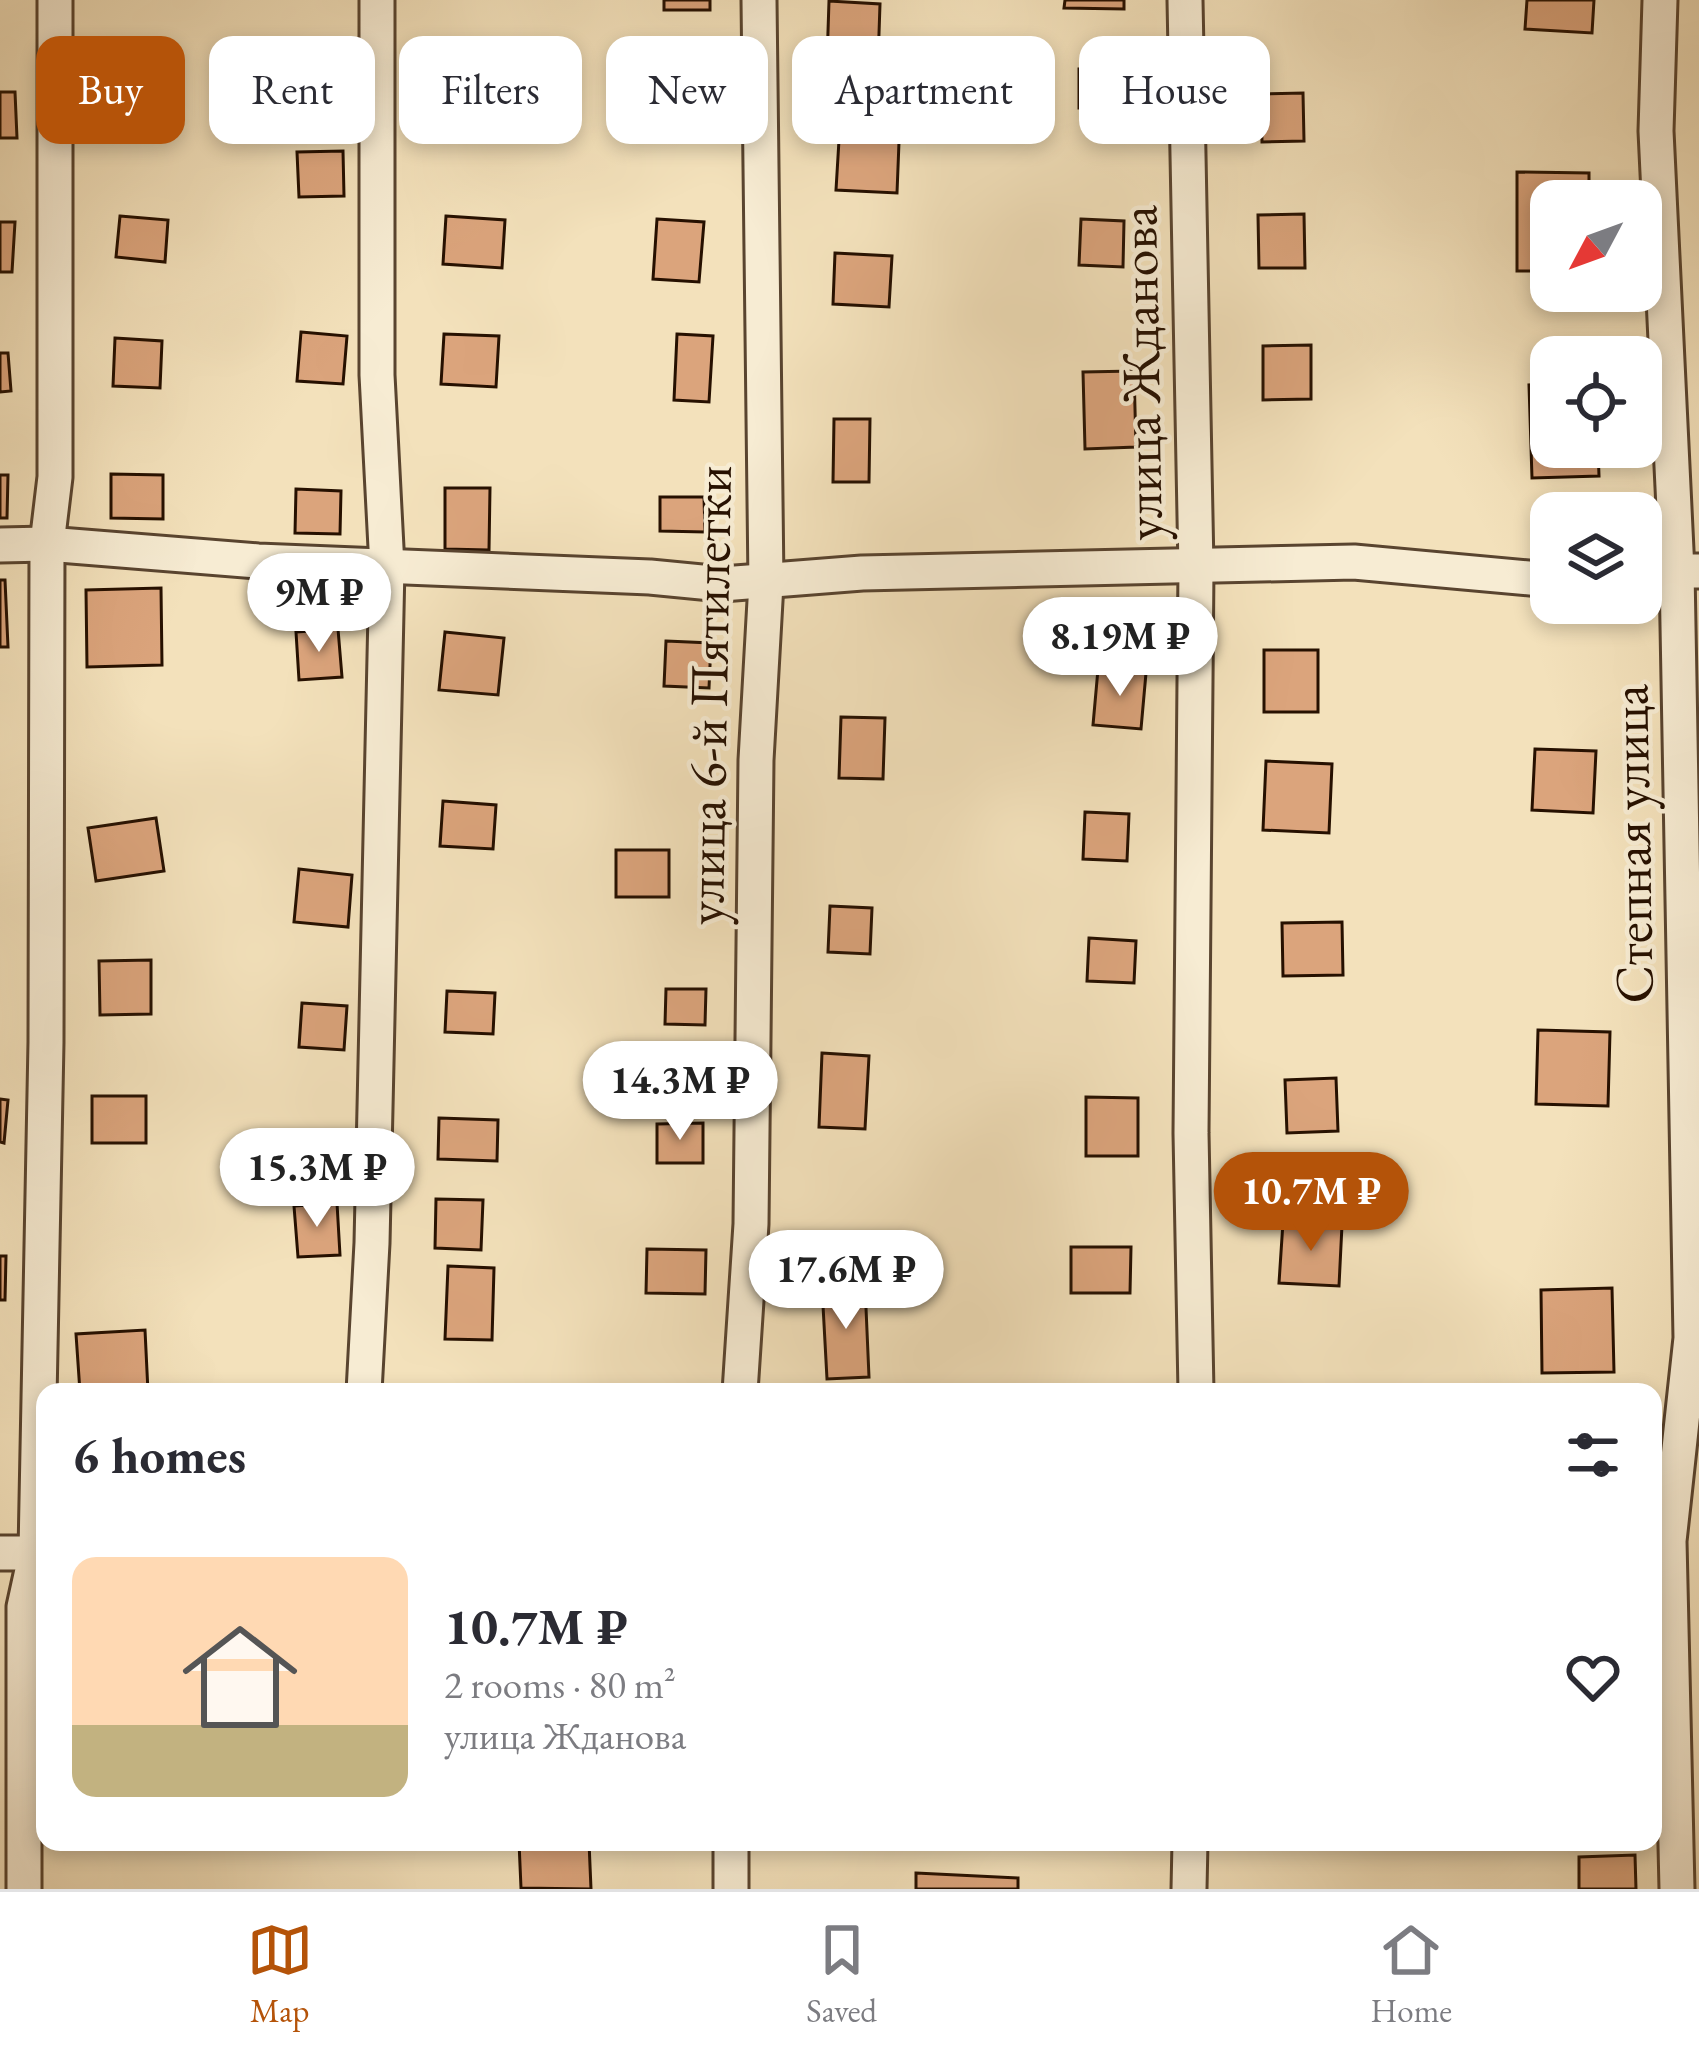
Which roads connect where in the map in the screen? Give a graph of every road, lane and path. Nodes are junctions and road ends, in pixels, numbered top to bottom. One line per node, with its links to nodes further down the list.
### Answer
1 (55, 0): 6 (street)
2 (377, 0): 8 (street)
3 (759, 0): 12 (street, улица 6-й Пятилетки)
4 (1185, 0): 9 (street, улица Жданова)
5 (1660, 0): 10 (street, Степная улица)
6 (47, 544): 7 (street); 8 (street); 13 (street)
7 (0, 545)
8 (388, 567): 12 (street); 14 (street)
9 (1196, 568): 11 (street); 12 (street); 16 (street, улица Жданова)
10 (1688, 571): 17 (street, Степная улица)
11 (1530, 578)
12 (766, 583): 15 (street, улица 6-й Пятилетки)
13 (43, 1383)
14 (364, 1383)
15 (741, 1383)
16 (1196, 1383)
17 (1674, 1541): 26 (street, Степная улица)
18 (0, 1552): 19 (street)
19 (36, 1553)
20 (36, 1569): 23 (street)
21 (731, 1851): 24 (street)
22 (1190, 1851): 25 (street)
23 (24, 1889)
24 (731, 1889)
25 (1189, 1889)
26 (1677, 1889)

